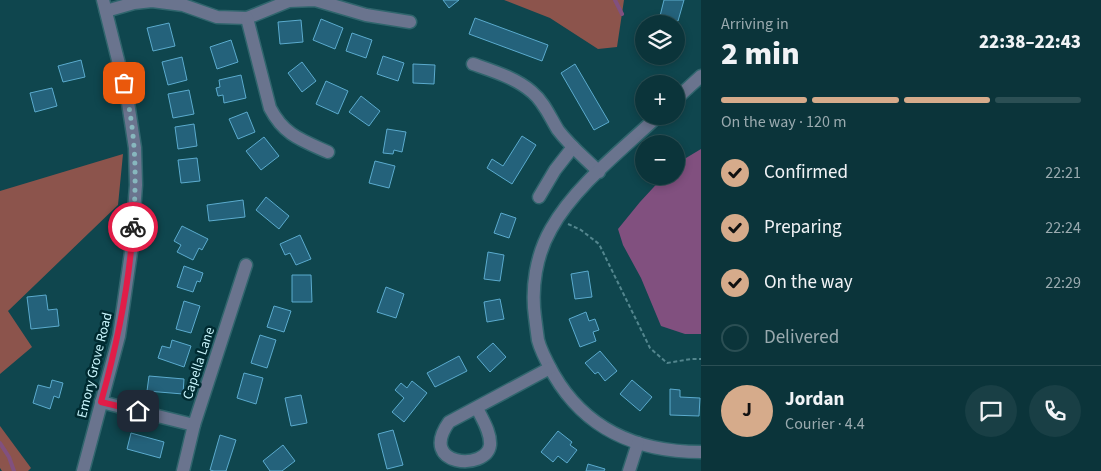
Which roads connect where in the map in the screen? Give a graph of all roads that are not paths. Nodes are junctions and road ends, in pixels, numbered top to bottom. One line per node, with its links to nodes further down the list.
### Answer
1 (104, 5): 2 (street); 14 (street, Emory Grove Road)
2 (247, 18): 3 (street); 9 (street)
3 (410, 22)
4 (473, 64): 8 (street)
5 (701, 76): 6 (street)
6 (685, 91)
7 (649, 125): 10 (street)
8 (573, 147): 10 (street); 11 (street)
9 (328, 152)
10 (599, 172): 13 (street)
11 (539, 197)
12 (246, 265): 16 (street, Capella Lane)
13 (550, 368): 15 (street); 17 (street)
14 (101, 402): 16 (street); 19 (street, Emory Grove Road)
15 (477, 408): 15 (street)
16 (194, 425): 20 (street, Capella Lane)
17 (638, 443): 18 (street); 21 (street)
18 (701, 452)
19 (83, 471)
20 (182, 471)
21 (629, 471)

